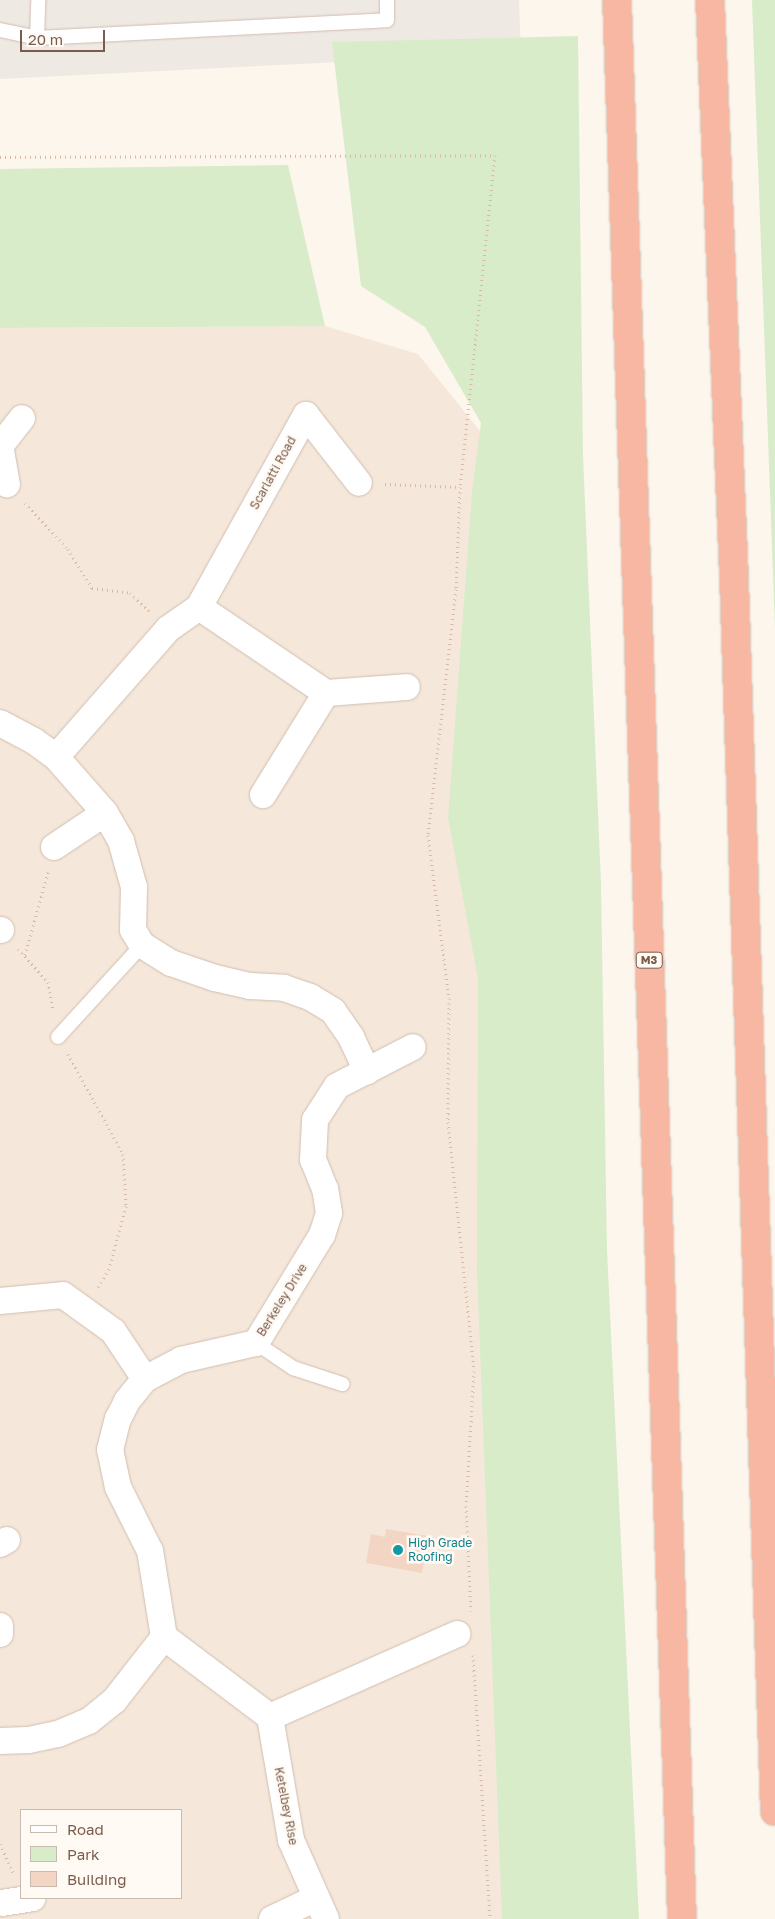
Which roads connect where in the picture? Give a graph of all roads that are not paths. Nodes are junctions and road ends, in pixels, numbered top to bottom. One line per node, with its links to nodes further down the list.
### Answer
1 (38, 0): 6 (lane)
2 (387, 0): 6 (lane)
3 (617, 0): 40 (highway, M3)
4 (710, 0): 33 (highway)
5 (0, 30): 6 (lane)
6 (37, 38)
7 (22, 418): 8 (street)
8 (0, 445): 10 (street)
9 (359, 483): 11 (street, Scarlatti Road)
10 (7, 484)
11 (199, 607): 13 (street); 15 (street, Scarlatti Road)
12 (406, 687): 13 (street)
13 (326, 693): 16 (street)
14 (0, 722): 15 (street)
15 (56, 757): 17 (street)
16 (263, 795)
17 (105, 813): 18 (street); 19 (street)
18 (54, 847)
19 (142, 945): 20 (lane); 22 (street)
20 (58, 1037)
21 (413, 1047): 22 (street, Berkeley Drive)
22 (367, 1071): 24 (street, Berkeley Drive)
23 (0, 1301): 25 (street)
24 (256, 1342): 25 (street, Berkeley Drive); 26 (lane)
25 (145, 1379): 30 (street, Berkeley Drive)
26 (342, 1384)
27 (0, 1626): 29 (street)
28 (467, 1632): 31 (street)
29 (0, 1634)
30 (164, 1637): 31 (street); 32 (street)
31 (270, 1717): 37 (street, Ketelbey Rise)
32 (0, 1741)
33 (775, 1811)
34 (20, 1893): 36 (street)
35 (40, 1899): 38 (street)
36 (2, 1903)
37 (321, 1908): 39 (street)
38 (40, 1919)
39 (272, 1919)
40 (682, 1919)

